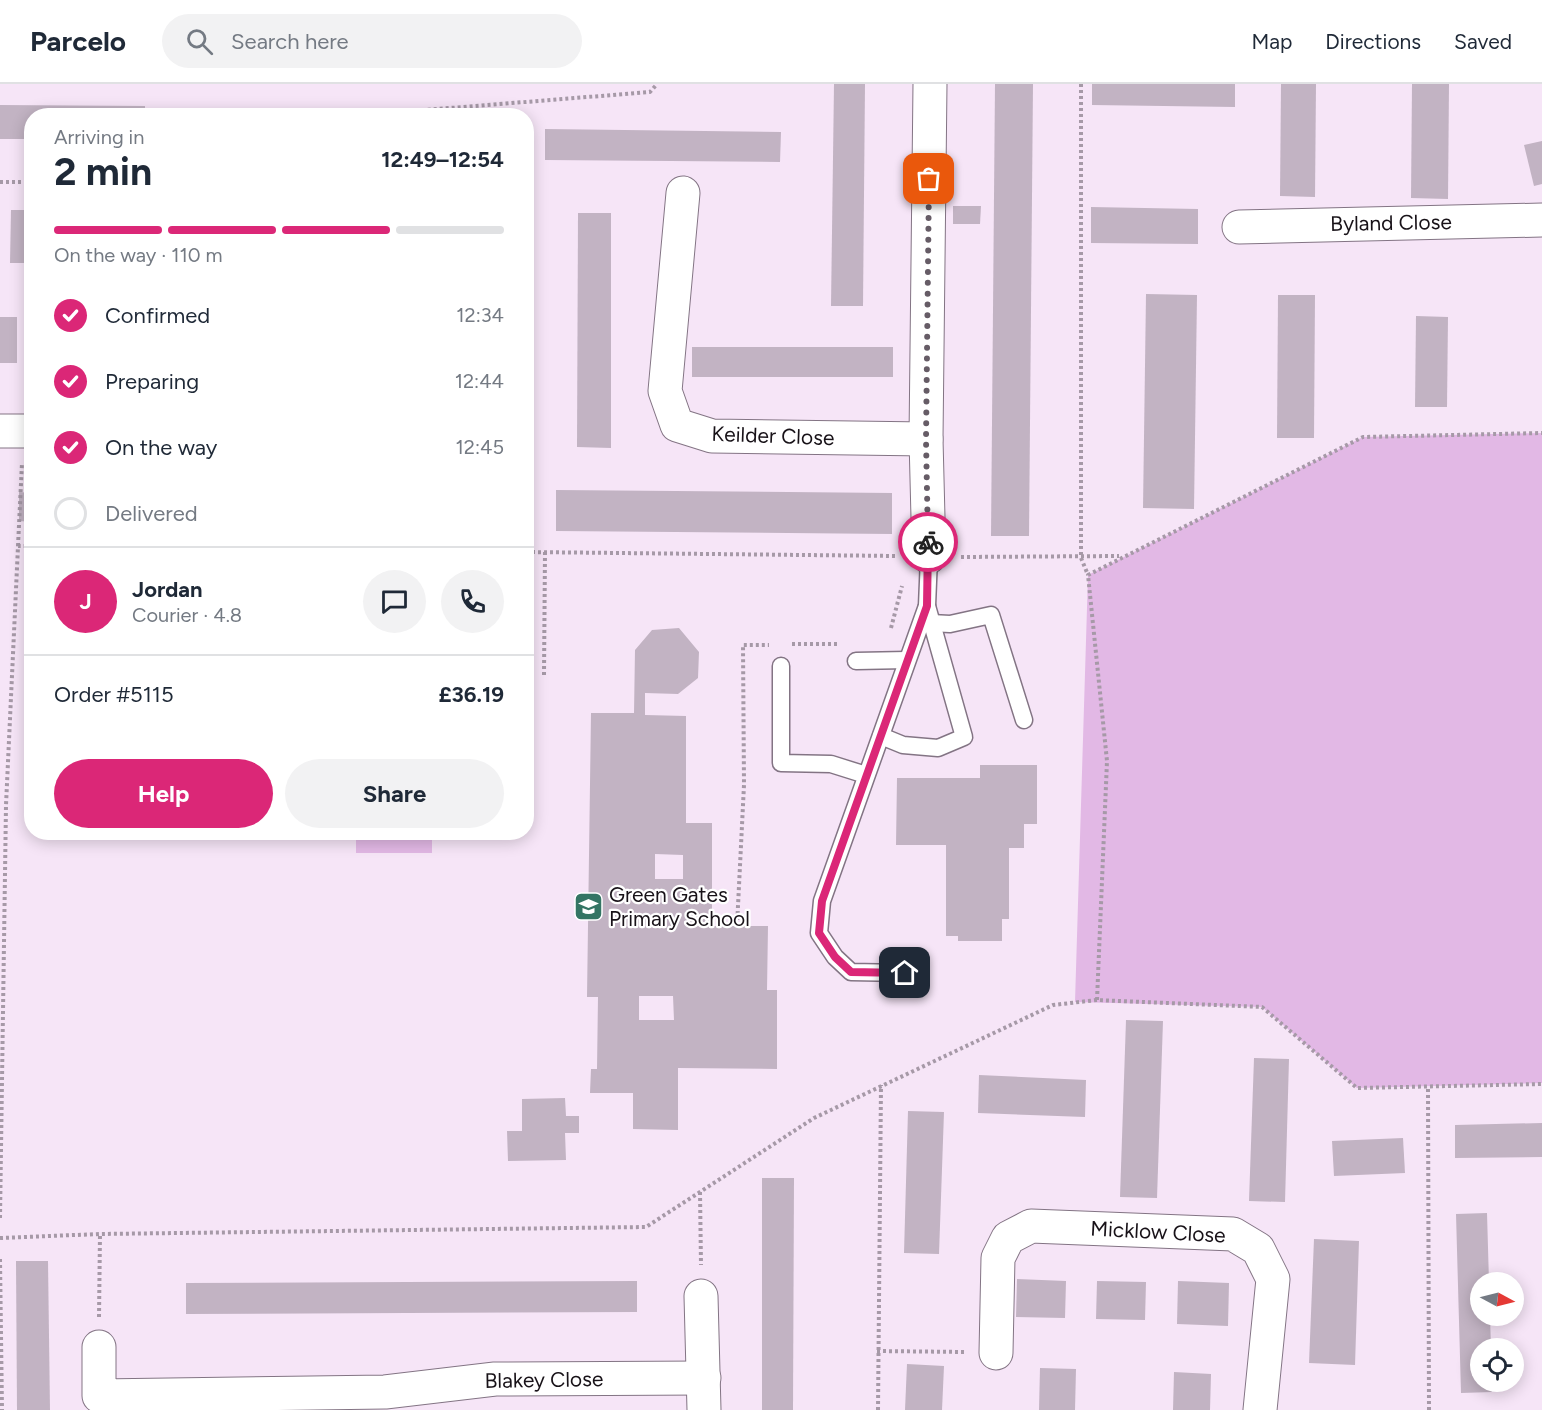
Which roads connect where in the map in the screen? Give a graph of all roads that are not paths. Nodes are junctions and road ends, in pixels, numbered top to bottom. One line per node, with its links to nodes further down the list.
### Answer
1 (930, 84): 5 (street)
2 (683, 193): 5 (street, Keilder Close)
3 (1542, 220): 4 (street, Byland Close)
4 (1239, 227)
5 (926, 440): 6 (street)
6 (928, 557): 7 (lane)
7 (927, 606): 8 (lane); 9 (lane)
8 (932, 623): 12 (lane); 13 (lane)
9 (907, 660): 10 (lane); 13 (lane)
10 (856, 661)
11 (781, 666): 14 (lane)
12 (1024, 720)
13 (881, 736): 14 (lane)
14 (867, 775): 15 (lane)
15 (905, 973)
16 (701, 1296): 19 (street, Blakey Close)
17 (99, 1347): 20 (street, Blakey Close)
18 (996, 1353): 21 (street, Micklow Close)
19 (704, 1394): 20 (street, Blakey Close)
20 (385, 1401)
21 (1260, 1410)

